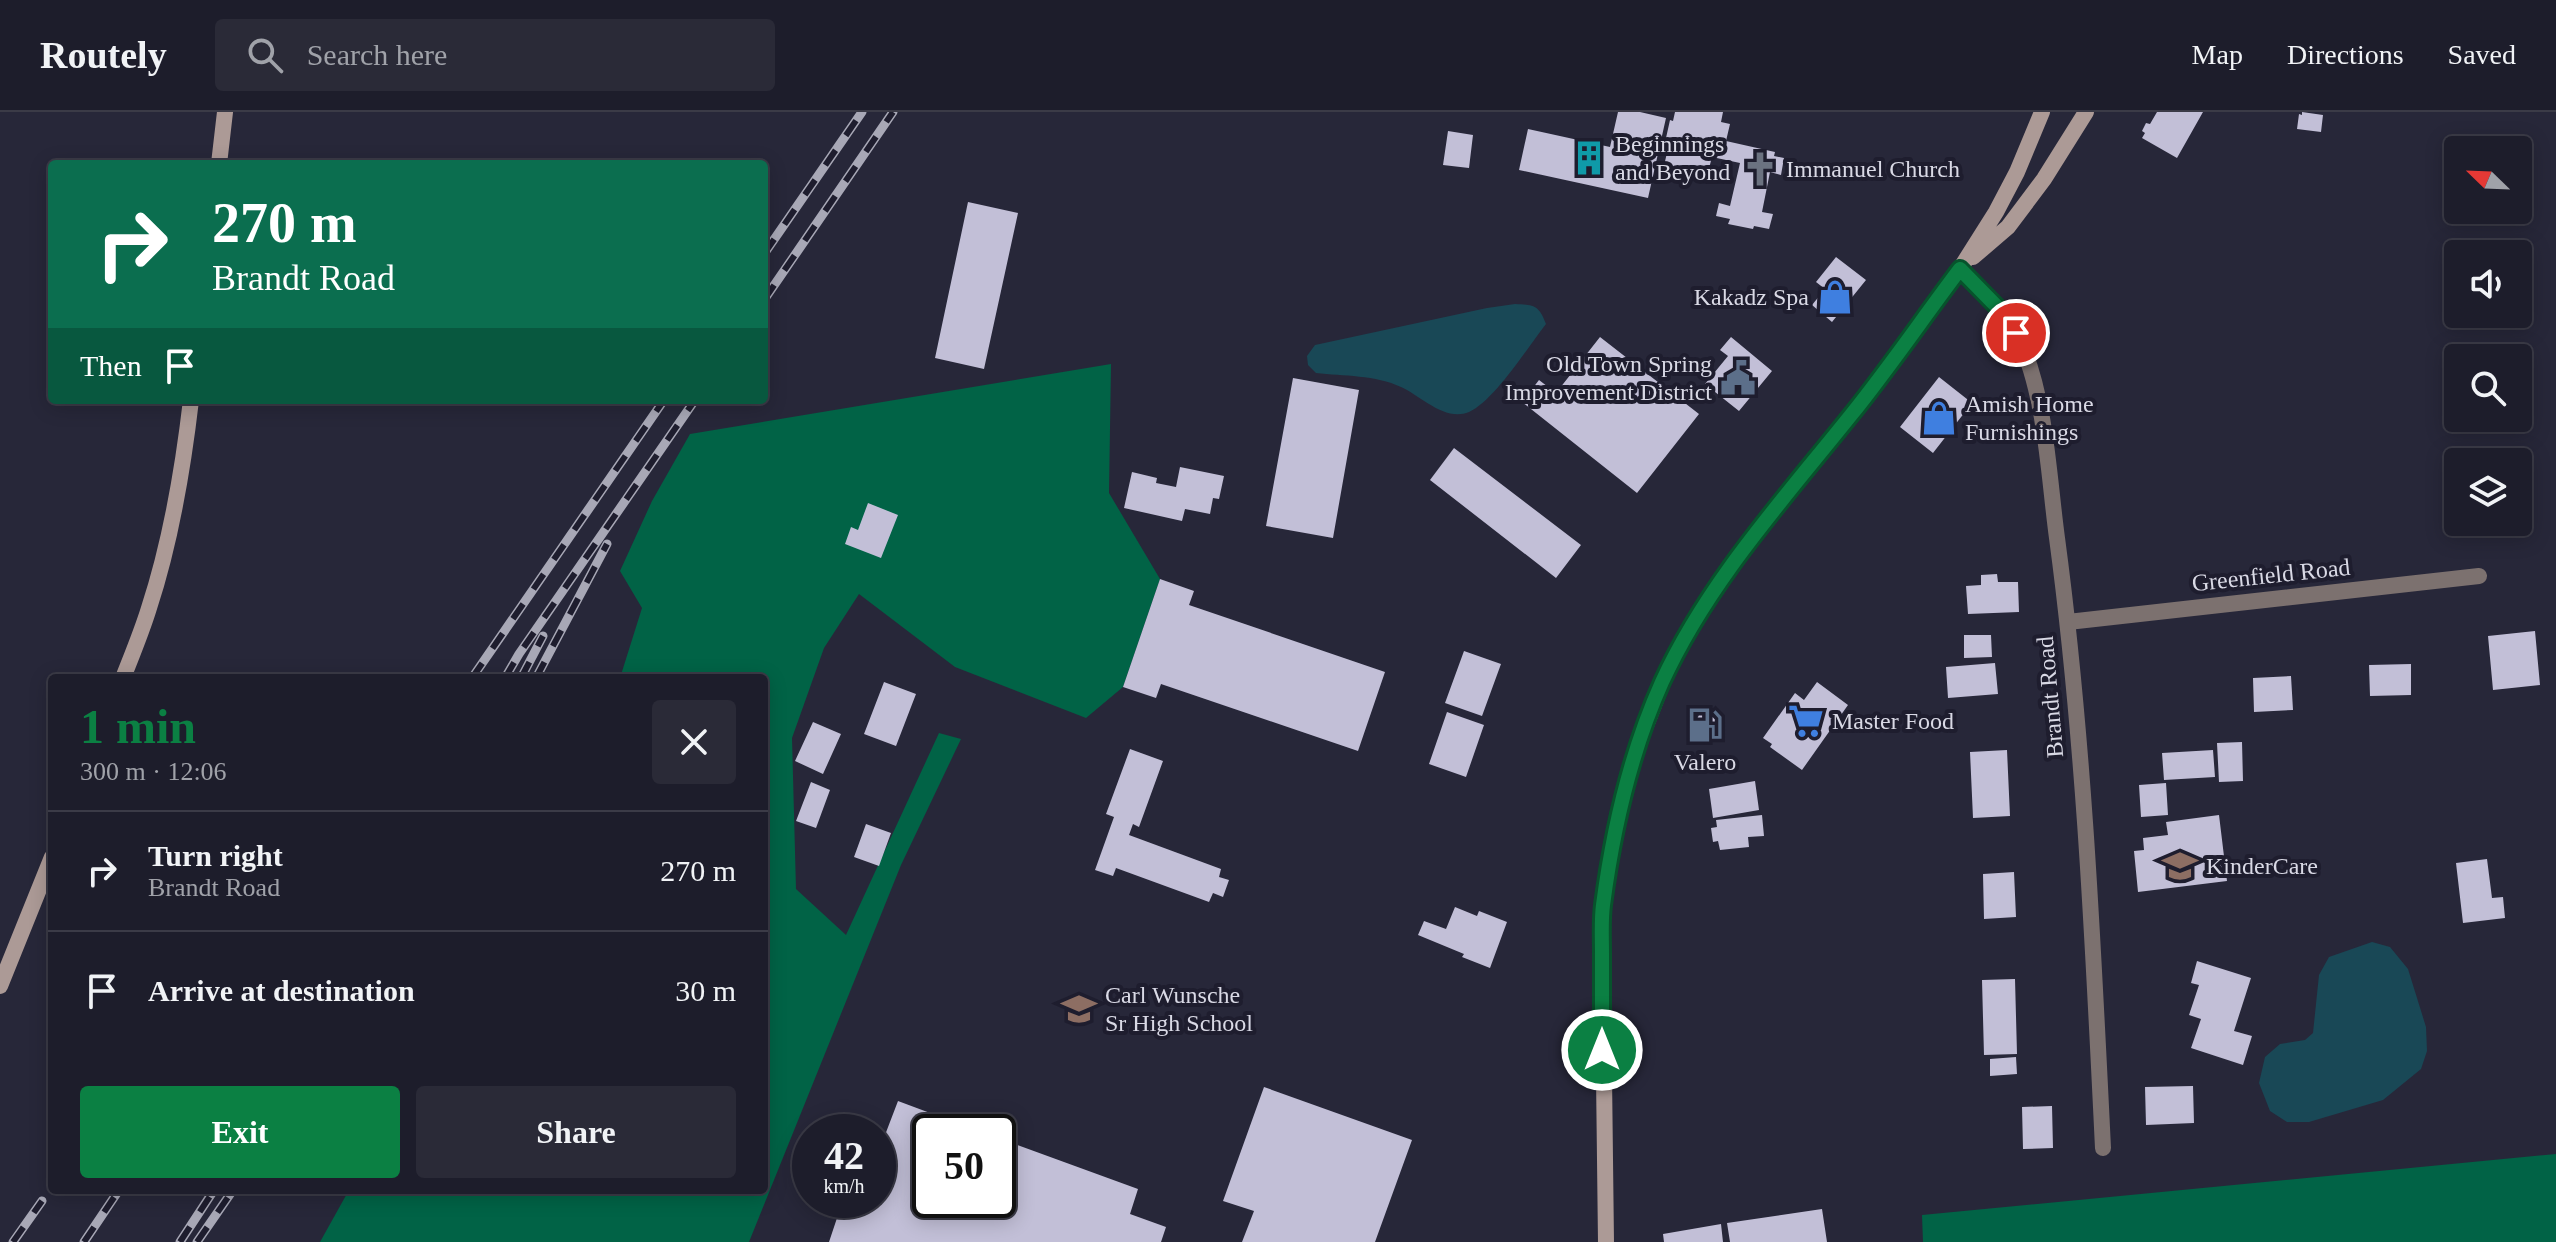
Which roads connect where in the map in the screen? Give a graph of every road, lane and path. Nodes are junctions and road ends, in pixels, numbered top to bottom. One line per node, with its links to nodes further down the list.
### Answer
1 (225, 112): 4 (main road)
2 (2042, 112): 5 (main road)
3 (2086, 112): 5 (main road)
4 (219, 160)
5 (1960, 269): 8 (street, Brandt Road); 13 (main road)
6 (190, 404): 9 (main road)
7 (2479, 576): 8 (street, Greenfield Road)
8 (2068, 622): 12 (street, Brandt Road)
9 (125, 674)
10 (48, 867): 11 (main road)
11 (0, 986)
12 (2103, 1148)
13 (1606, 1242)

